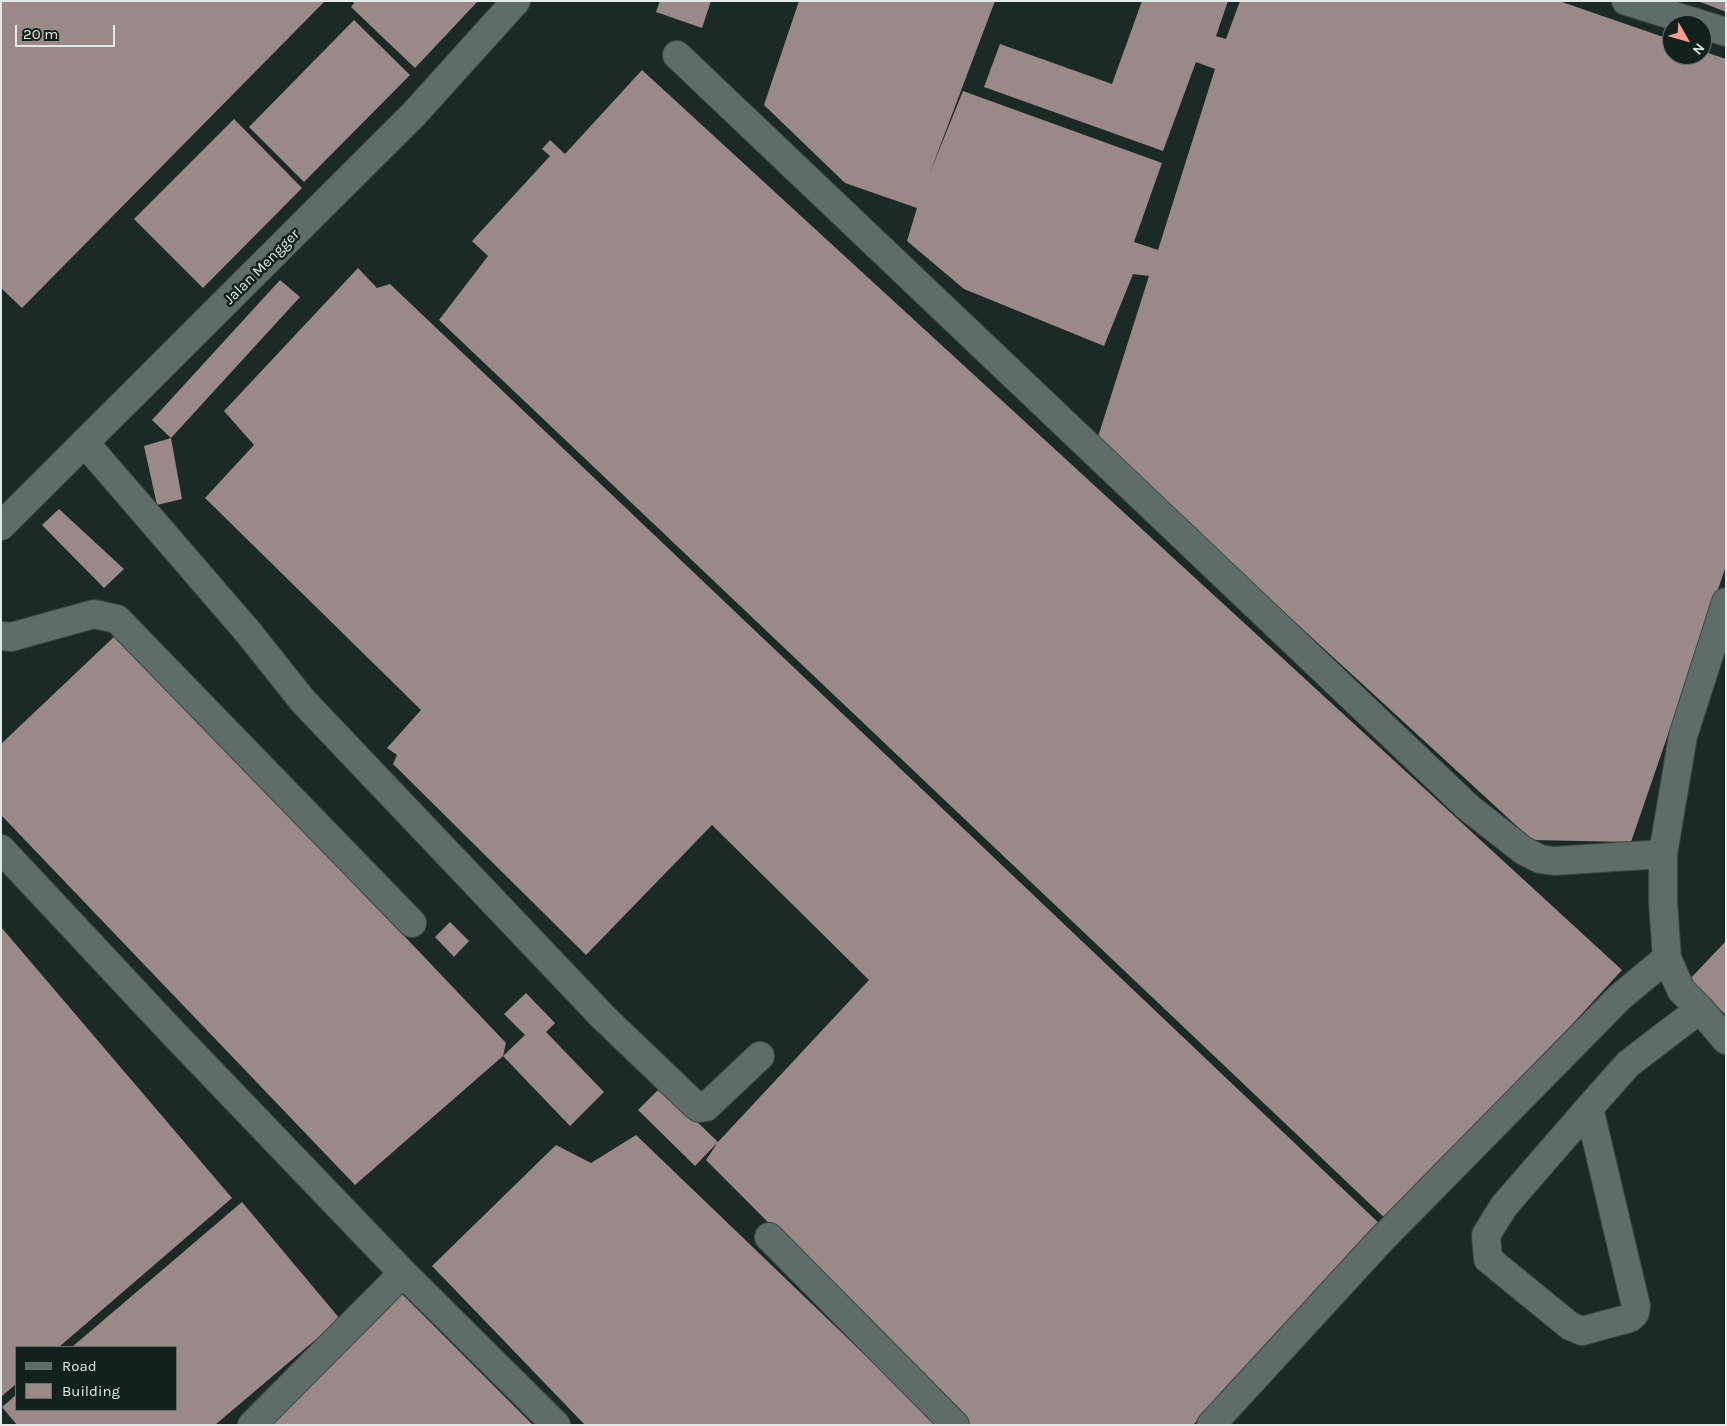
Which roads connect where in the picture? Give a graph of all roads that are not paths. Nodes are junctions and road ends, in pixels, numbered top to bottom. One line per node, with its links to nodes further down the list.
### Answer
1 (516, 1): 5 (street, Jalan Mengger)
2 (1626, 1): 3 (street)
3 (1726, 32)
4 (677, 55): 10 (street)
5 (85, 443): 6 (street, Jalan Mengger); 15 (street)
6 (1, 526)
7 (1726, 602): 10 (street)
8 (1, 636): 11 (street)
9 (1, 849): 18 (street)
10 (1663, 854): 12 (street)
11 (412, 923)
12 (1668, 958): 13 (street); 22 (street)
13 (1700, 1009): 14 (street); 16 (street)
14 (1726, 1040)
15 (760, 1056)
16 (1589, 1108): 16 (street)
17 (768, 1237): 21 (street)
18 (404, 1273): 19 (street); 20 (street)
19 (252, 1425)
20 (556, 1425)
21 (955, 1425)
22 (1211, 1425)

